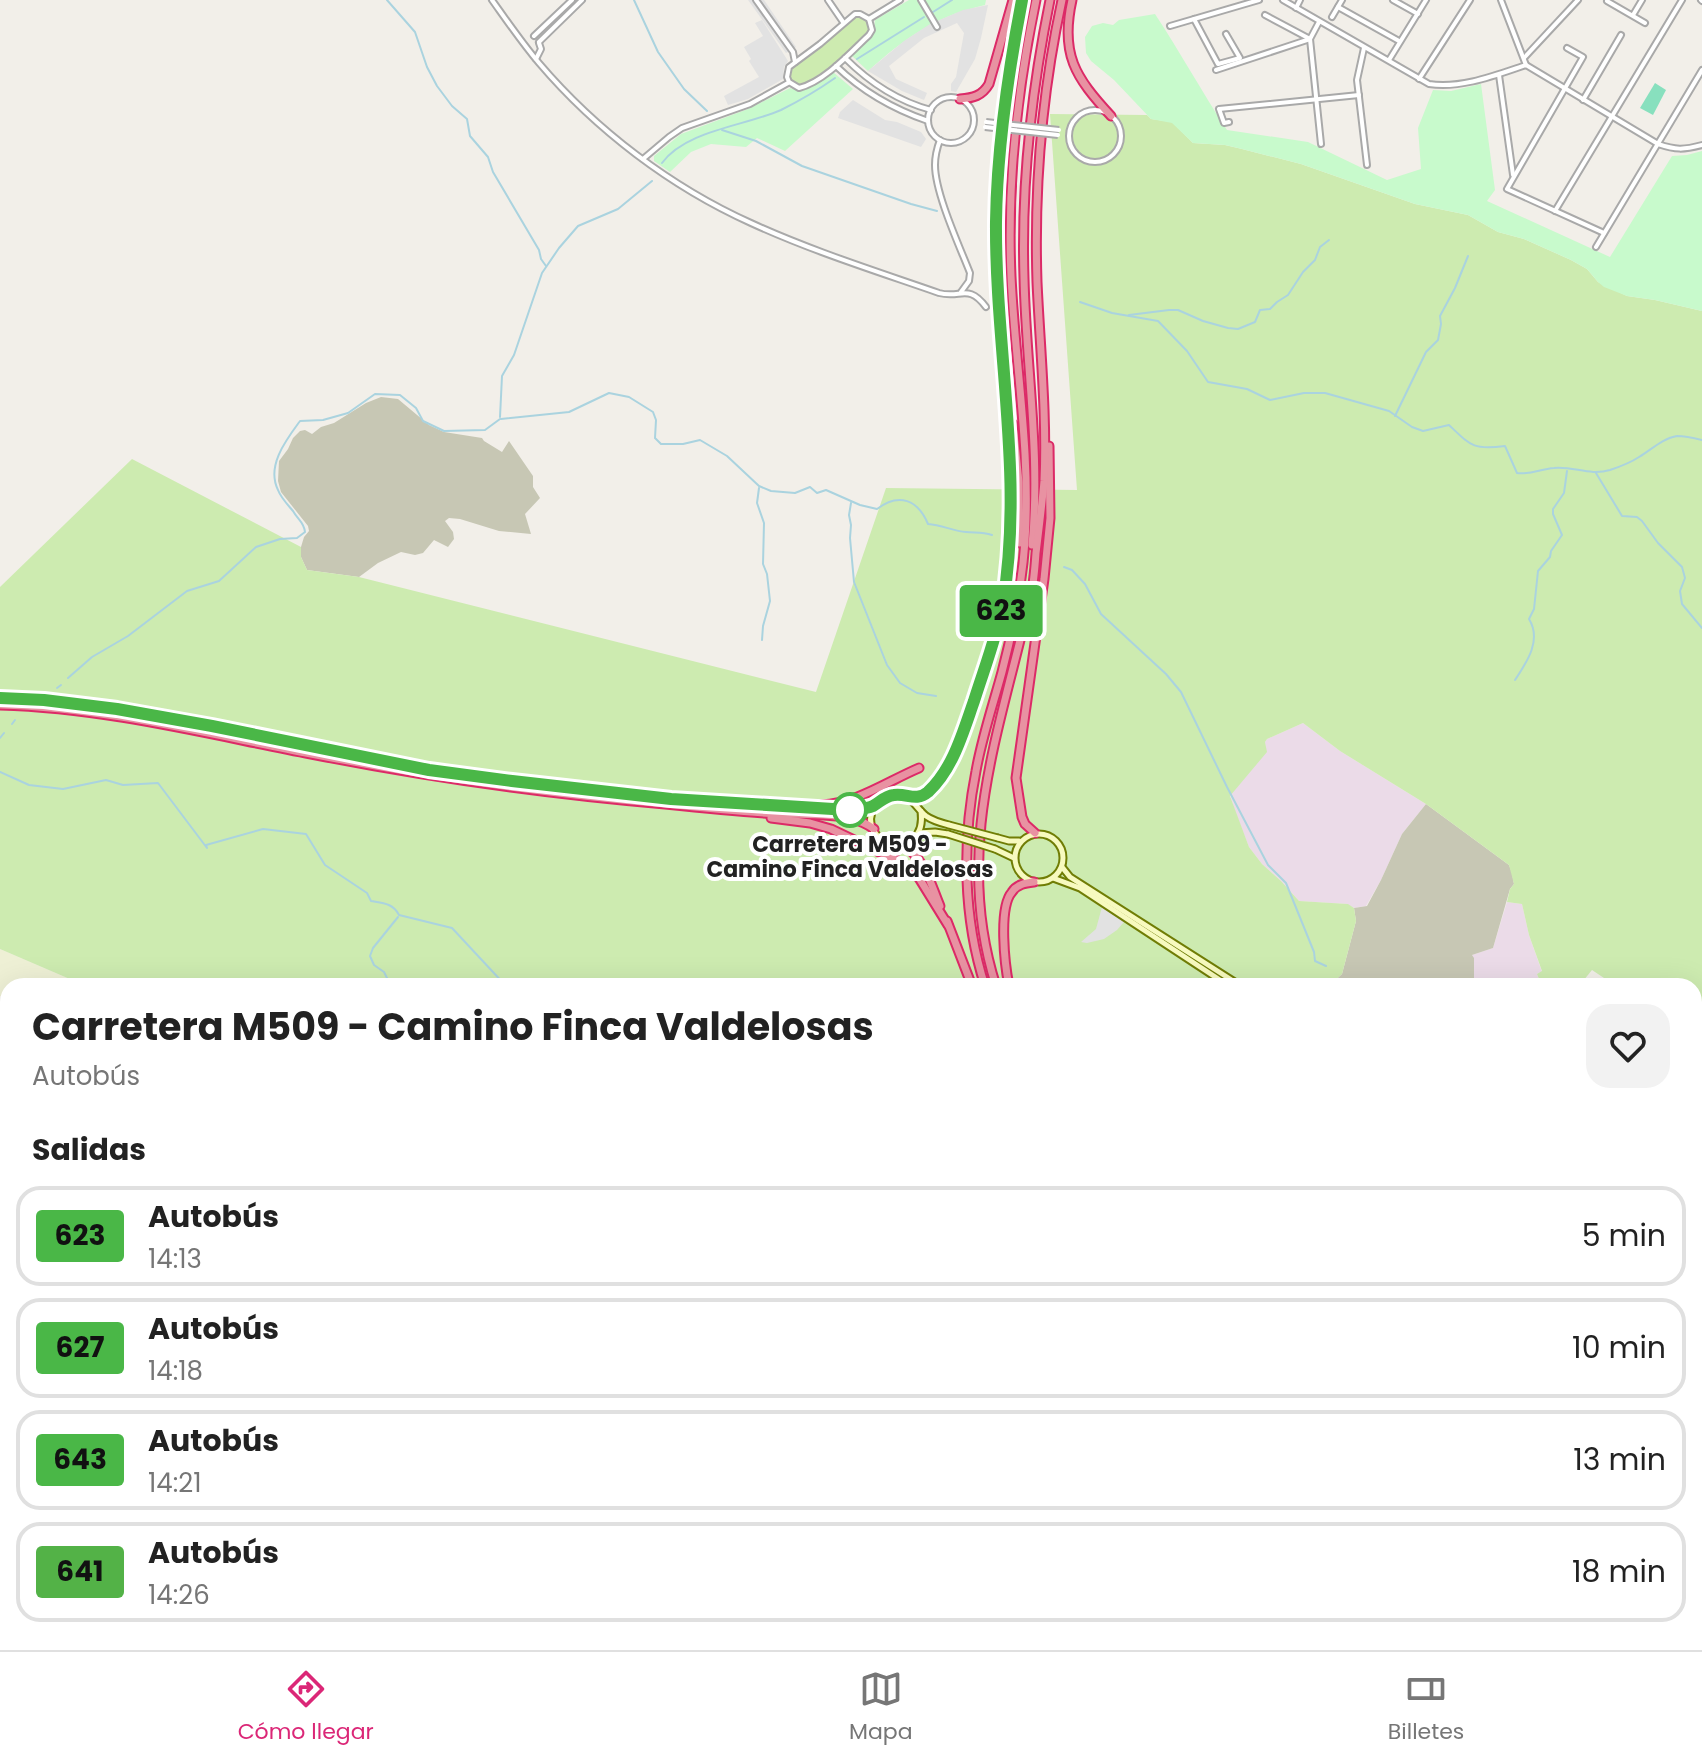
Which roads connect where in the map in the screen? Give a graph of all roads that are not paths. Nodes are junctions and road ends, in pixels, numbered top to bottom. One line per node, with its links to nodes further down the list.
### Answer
1 (492, 0): 41 (street)
2 (572, 0): 41 (street)
3 (582, 0): 43 (street)
4 (756, 0): 51 (street)
5 (828, 0): 34 (street)
6 (900, 0): 32 (street)
7 (921, 0): 38 (street)
8 (1013, 0): 61 (highway)
9 (1022, 0): 87 (highway)
10 (1036, 0): 89 (highway)
11 (1050, 0): 90 (highway)
12 (1062, 0): 88 (highway)
13 (1072, 0): 65 (highway)
14 (1259, 0): 33 (street)
15 (1283, 0): 27 (street)
16 (1300, 0): 27 (street)
17 (1342, 0): 26 (street)
18 (1393, 0): 28 (street)
19 (1426, 0): 28 (street)
20 (1470, 0): 57 (street)
21 (1501, 0): 48 (street)
22 (1578, 0): 48 (street)
23 (1642, 0): 30 (street)
24 (1682, 0): 67 (street)
25 (1607, 1): 30 (street)
26 (1338, 7): 31 (street); 44 (street)
27 (1296, 8): 35 (street)
28 (1418, 14): 44 (street)
29 (1265, 15): 42 (street)
30 (1632, 16): 36 (street)
31 (1332, 17)
32 (869, 19): 34 (street); 47 (street)
33 (1194, 19): 37 (street); 39 (street)
34 (843, 22): 51 (street)
35 (1319, 22): 42 (street); 45 (street)
36 (1645, 23)
37 (1170, 26)
38 (937, 27)
39 (1226, 34)
40 (1621, 35): 63 (street)
41 (527, 36): 43 (street); 49 (street)
42 (1310, 39): 54 (street); 62 (street)
43 (539, 42): 49 (street)
44 (1400, 42): 50 (street)
45 (1364, 47): 50 (street); 60 (street)
46 (1567, 48): 59 (street)
47 (845, 58): 53 (street); 64 (street)
48 (1524, 58): 52 (street)
49 (536, 59): 79 (street)
50 (1389, 60): 57 (street)
51 (795, 62): 58 (street)
52 (1526, 65): 56 (street); 59 (street)
53 (836, 66): 58 (street); 68 (street)
54 (1216, 70)
55 (1702, 70): 77 (street)
56 (1499, 75): 57 (street); 81 (street)
57 (1419, 79)
58 (789, 82): 79 (street)
59 (1566, 89): 63 (street); 81 (street)
60 (1359, 95): 62 (street); 80 (street)
61 (960, 99): 64 (street); 66 (street)
62 (1316, 100): 69 (street); 76 (street)
63 (1583, 100): 67 (street)
64 (931, 110): 68 (street)
65 (1111, 116): 72 (street); 74 (street)
66 (974, 117): 70 (street); 71 (street)
67 (1612, 118): 77 (street); 82 (street)
68 (928, 121): 75 (street)
69 (1229, 122)
70 (985, 124): 71 (street); 73 (street, bridge)
71 (973, 128): 75 (street)
72 (1070, 128): 73 (street); 74 (street)
73 (1059, 133): 74 (street)
74 (1069, 137)
75 (940, 140): 85 (street)
76 (1321, 144)
77 (1658, 144): 78 (street); 83 (street)
78 (1702, 145)
79 (643, 159): 85 (street)
80 (1367, 165)
81 (1513, 178): 82 (street)
82 (1555, 211): 83 (street)
83 (1604, 233): 84 (street)
84 (1596, 247)
85 (961, 292): 86 (street)
86 (986, 307)
87 (1001, 343): 89 (highway); 94 (highway)
88 (1042, 376): 90 (highway); 101 (highway)
89 (1020, 577): 110 (highway)
90 (1022, 627): 111 (highway)
91 (0, 698): 97 (highway)
92 (0, 705): 95 (highway)
93 (919, 768): 97 (highway)
94 (908, 798): 96 (street); 98 (street)
95 (614, 800): 99 (highway); 108 (highway)
96 (876, 805): 97 (highway); 99 (street)
97 (764, 806)
98 (921, 811): 100 (street); 102 (street, bridge)
99 (874, 829): 103 (street)
100 (918, 833): 103 (street); 104 (street, bridge)
101 (1035, 833): 102 (street); 105 (street)
102 (1020, 841): 104 (street)
103 (902, 844): 108 (highway)
104 (1014, 858): 107 (street)
105 (1062, 867): 106 (street); 114 (street)
106 (1053, 878): 107 (street); 113 (street)
107 (1034, 882): 112 (highway)
108 (948, 925): 109 (highway)
109 (969, 978)
110 (983, 978)
111 (994, 978)
112 (1008, 978)
113 (1217, 978)
114 (1228, 978)

